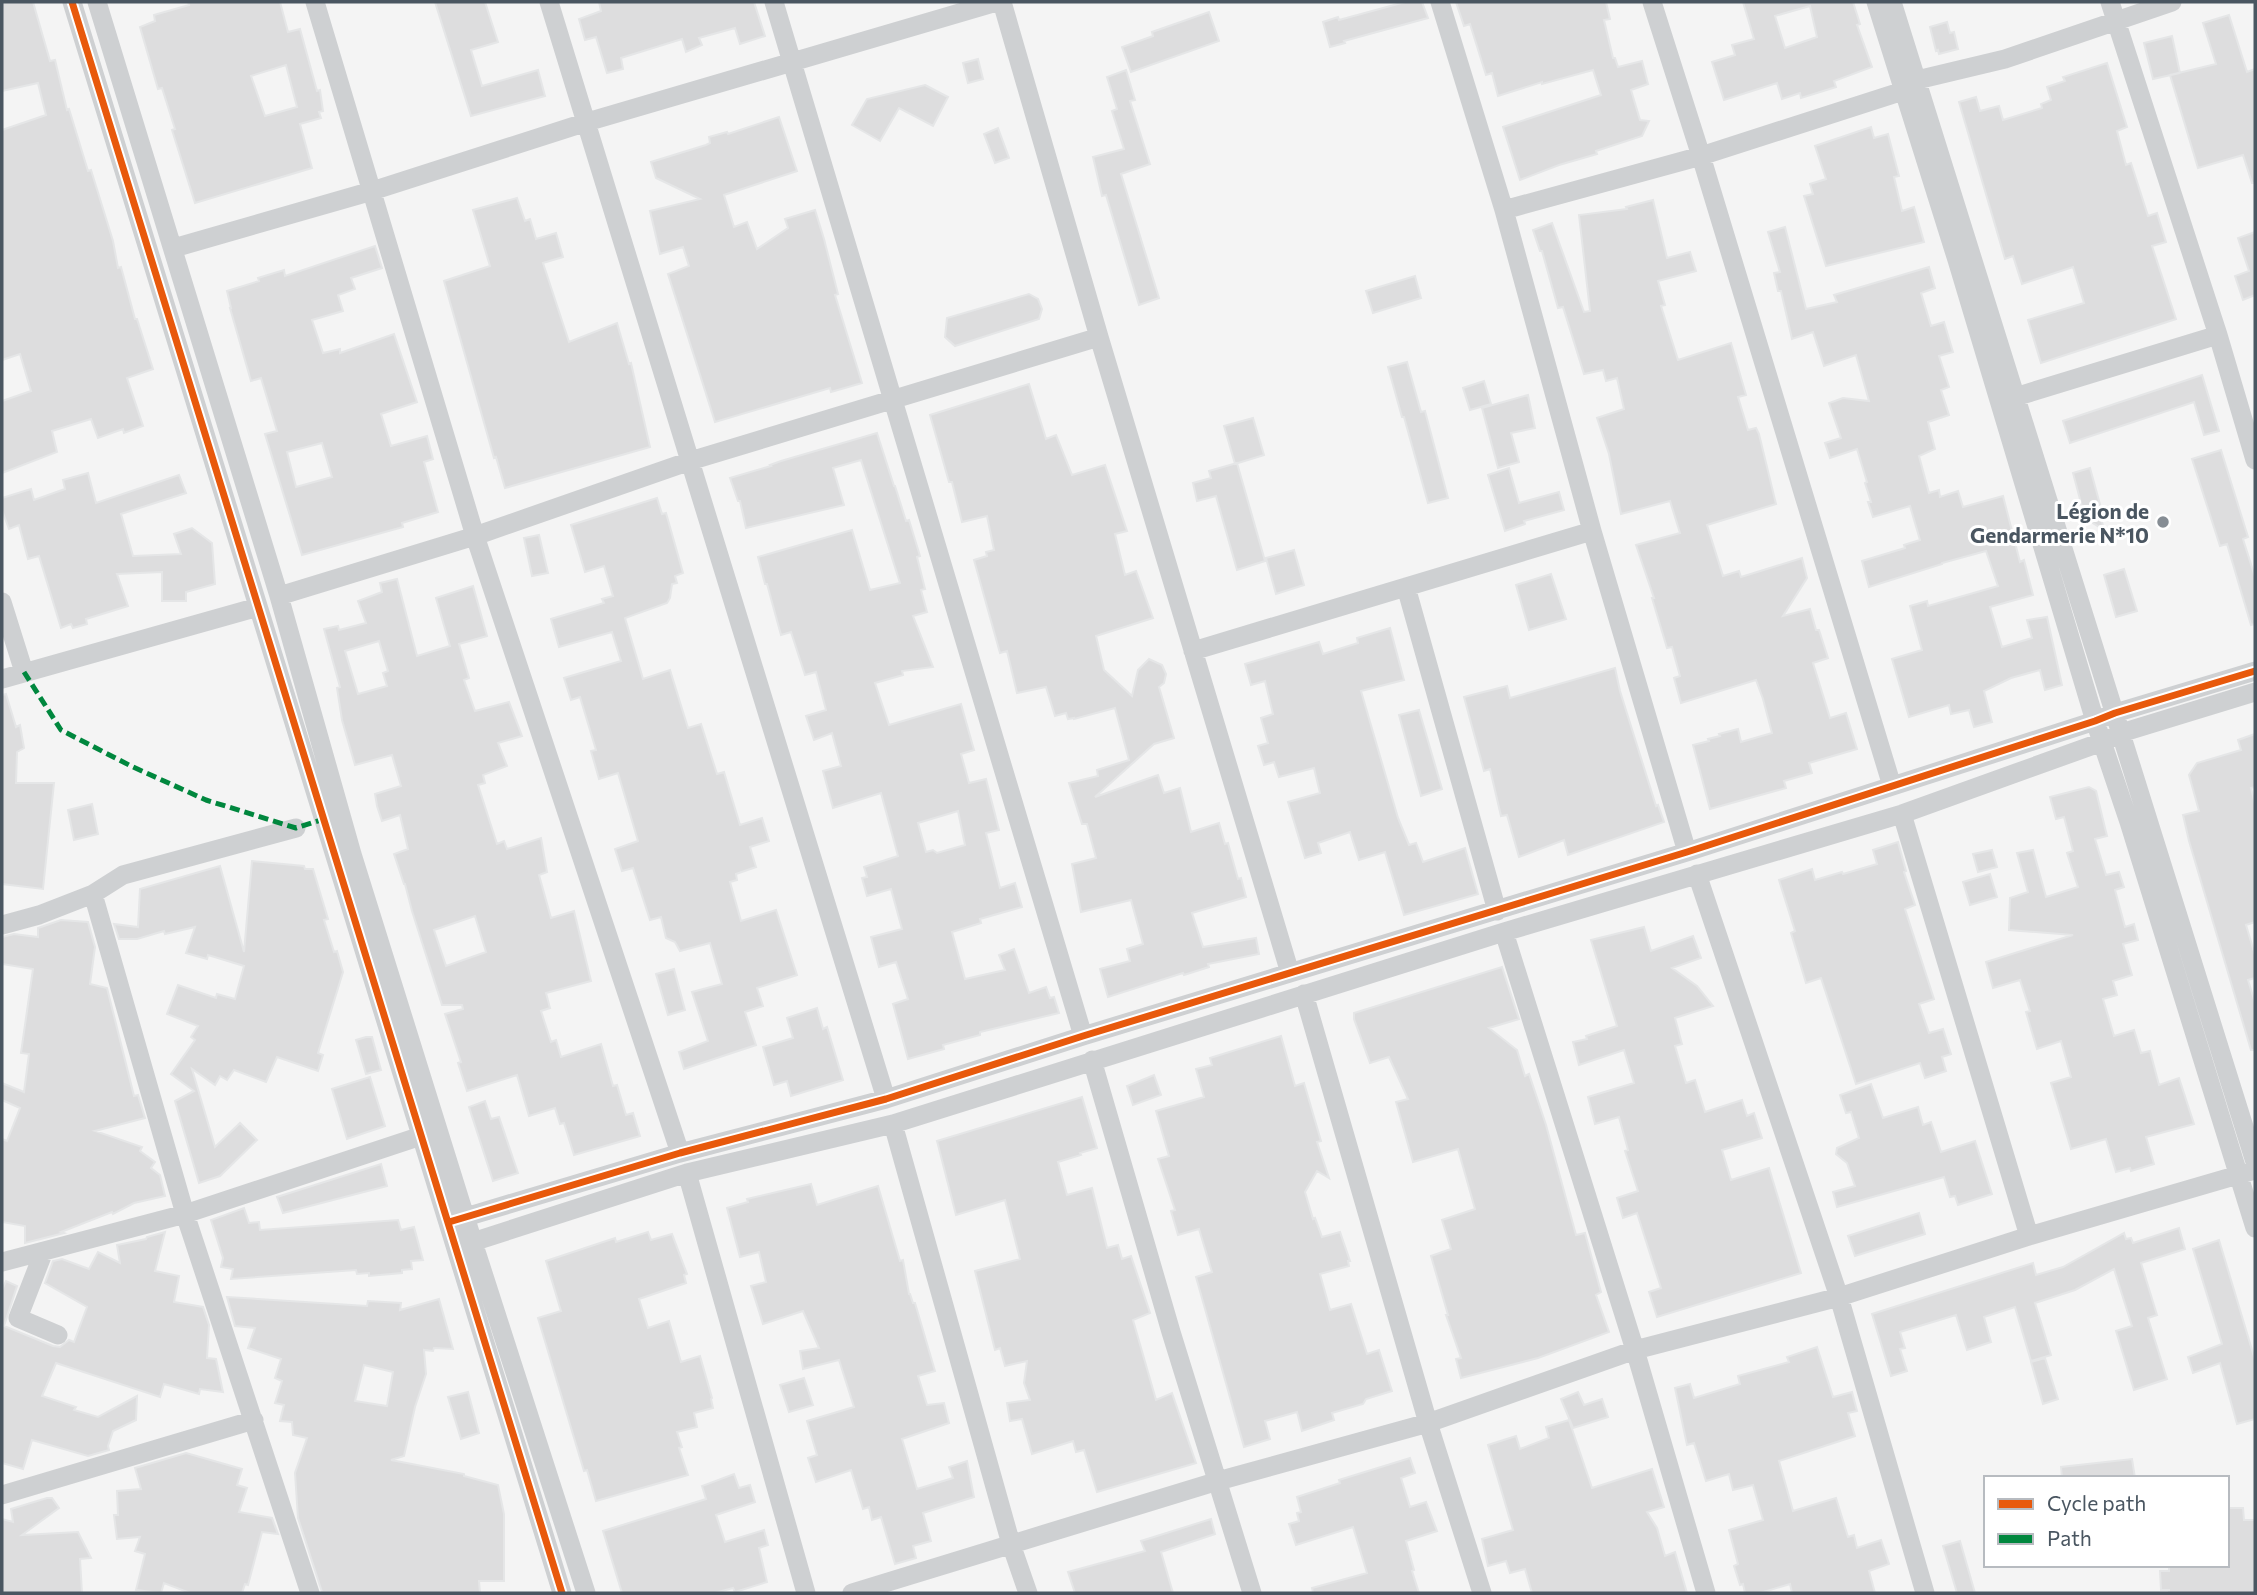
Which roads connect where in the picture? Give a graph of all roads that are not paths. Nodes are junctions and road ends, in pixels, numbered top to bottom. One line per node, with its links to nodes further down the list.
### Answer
1 (72, 2): 32 (street)
2 (97, 2): 20 (street)
3 (315, 2): 18 (street)
4 (549, 2): 16 (street)
5 (774, 2): 14 (street)
6 (1000, 2): 14 (street); 22 (street)
7 (1440, 2): 19 (street)
8 (1652, 2): 17 (street)
9 (1876, 2): 15 (street)
10 (1892, 2): 15 (street)
11 (2110, 2): 13 (street)
12 (2172, 2): 13 (street)
13 (2116, 21): 15 (street); 21 (street)
14 (794, 62): 16 (street); 24 (street)
15 (1910, 86): 17 (street); 23 (street); 39 (street)
16 (587, 122): 18 (street); 26 (street)
17 (1701, 156): 19 (street); 42 (street)
18 (372, 191): 20 (street); 28 (street)
19 (1504, 211): 27 (street)
20 (174, 248): 30 (street)
21 (2218, 335): 23 (street); 25 (street)
22 (1099, 337): 24 (street); 33 (street)
23 (2015, 397): 38 (street)
24 (894, 400): 26 (street); 53 (street)
25 (2255, 460)
26 (690, 461): 28 (street); 55 (street)
27 (1592, 531): 29 (street); 45 (street)
28 (475, 536): 30 (street); 58 (street)
29 (1406, 587): 33 (street); 48 (street)
30 (279, 596): 63 (street)
31 (2, 602): 35 (street)
32 (258, 607): 35 (street); 57 (street)
33 (1192, 650): 51 (street)
34 (2255, 671): 38 (street)
35 (24, 672): 36 (street)
36 (2, 679)
37 (2255, 692): 40 (street)
38 (2115, 713): 39 (street); 40 (street)
39 (2095, 721): 41 (street); 42 (street)
40 (2121, 733): 41 (street); 59 (street)
41 (2102, 742): 43 (street); 60 (street)
42 (1892, 786): 45 (street)
43 (1902, 814): 46 (street); 65 (street)
44 (296, 828): 47 (street)
45 (1687, 852): 48 (street)
46 (1697, 874): 50 (street); 69 (street)
47 (93, 894): 49 (street); 62 (street)
48 (1497, 911): 51 (street)
49 (2, 925)
50 (1504, 932): 52 (street); 71 (street)
51 (1290, 973): 53 (street)
52 (1304, 994): 54 (street); 73 (street)
53 (1083, 1036): 55 (street)
54 (1092, 1060): 56 (street); 74 (street)
55 (886, 1099): 58 (street)
56 (893, 1124): 61 (street); 76 (street)
57 (421, 1136): 62 (street); 63 (street)
58 (680, 1153): 63 (street)
59 (2255, 1162)
60 (2247, 1172): 64 (street); 65 (street)
61 (687, 1173): 66 (street); 80 (street)
62 (185, 1214): 67 (street); 72 (street)
63 (458, 1220): 66 (street)
64 (2255, 1228)
65 (2029, 1236): 69 (street)
66 (465, 1244): 78 (street); 79 (street)
67 (44, 1251): 68 (street); 70 (street)
68 (2, 1262)
69 (1839, 1297): 71 (street); 86 (street)
70 (58, 1335)
71 (1635, 1350): 73 (street); 85 (street)
72 (254, 1420): 75 (street); 77 (street)
73 (1428, 1423): 74 (street); 84 (street)
74 (1218, 1482): 76 (street); 83 (street)
75 (2, 1495)
76 (1011, 1544): 81 (street); 82 (street)
77 (310, 1593)
78 (562, 1593)
79 (586, 1593)
80 (806, 1593)
81 (852, 1593)
82 (1028, 1593)
83 (1252, 1593)
84 (1482, 1593)
85 (1706, 1593)
86 (1925, 1593)

